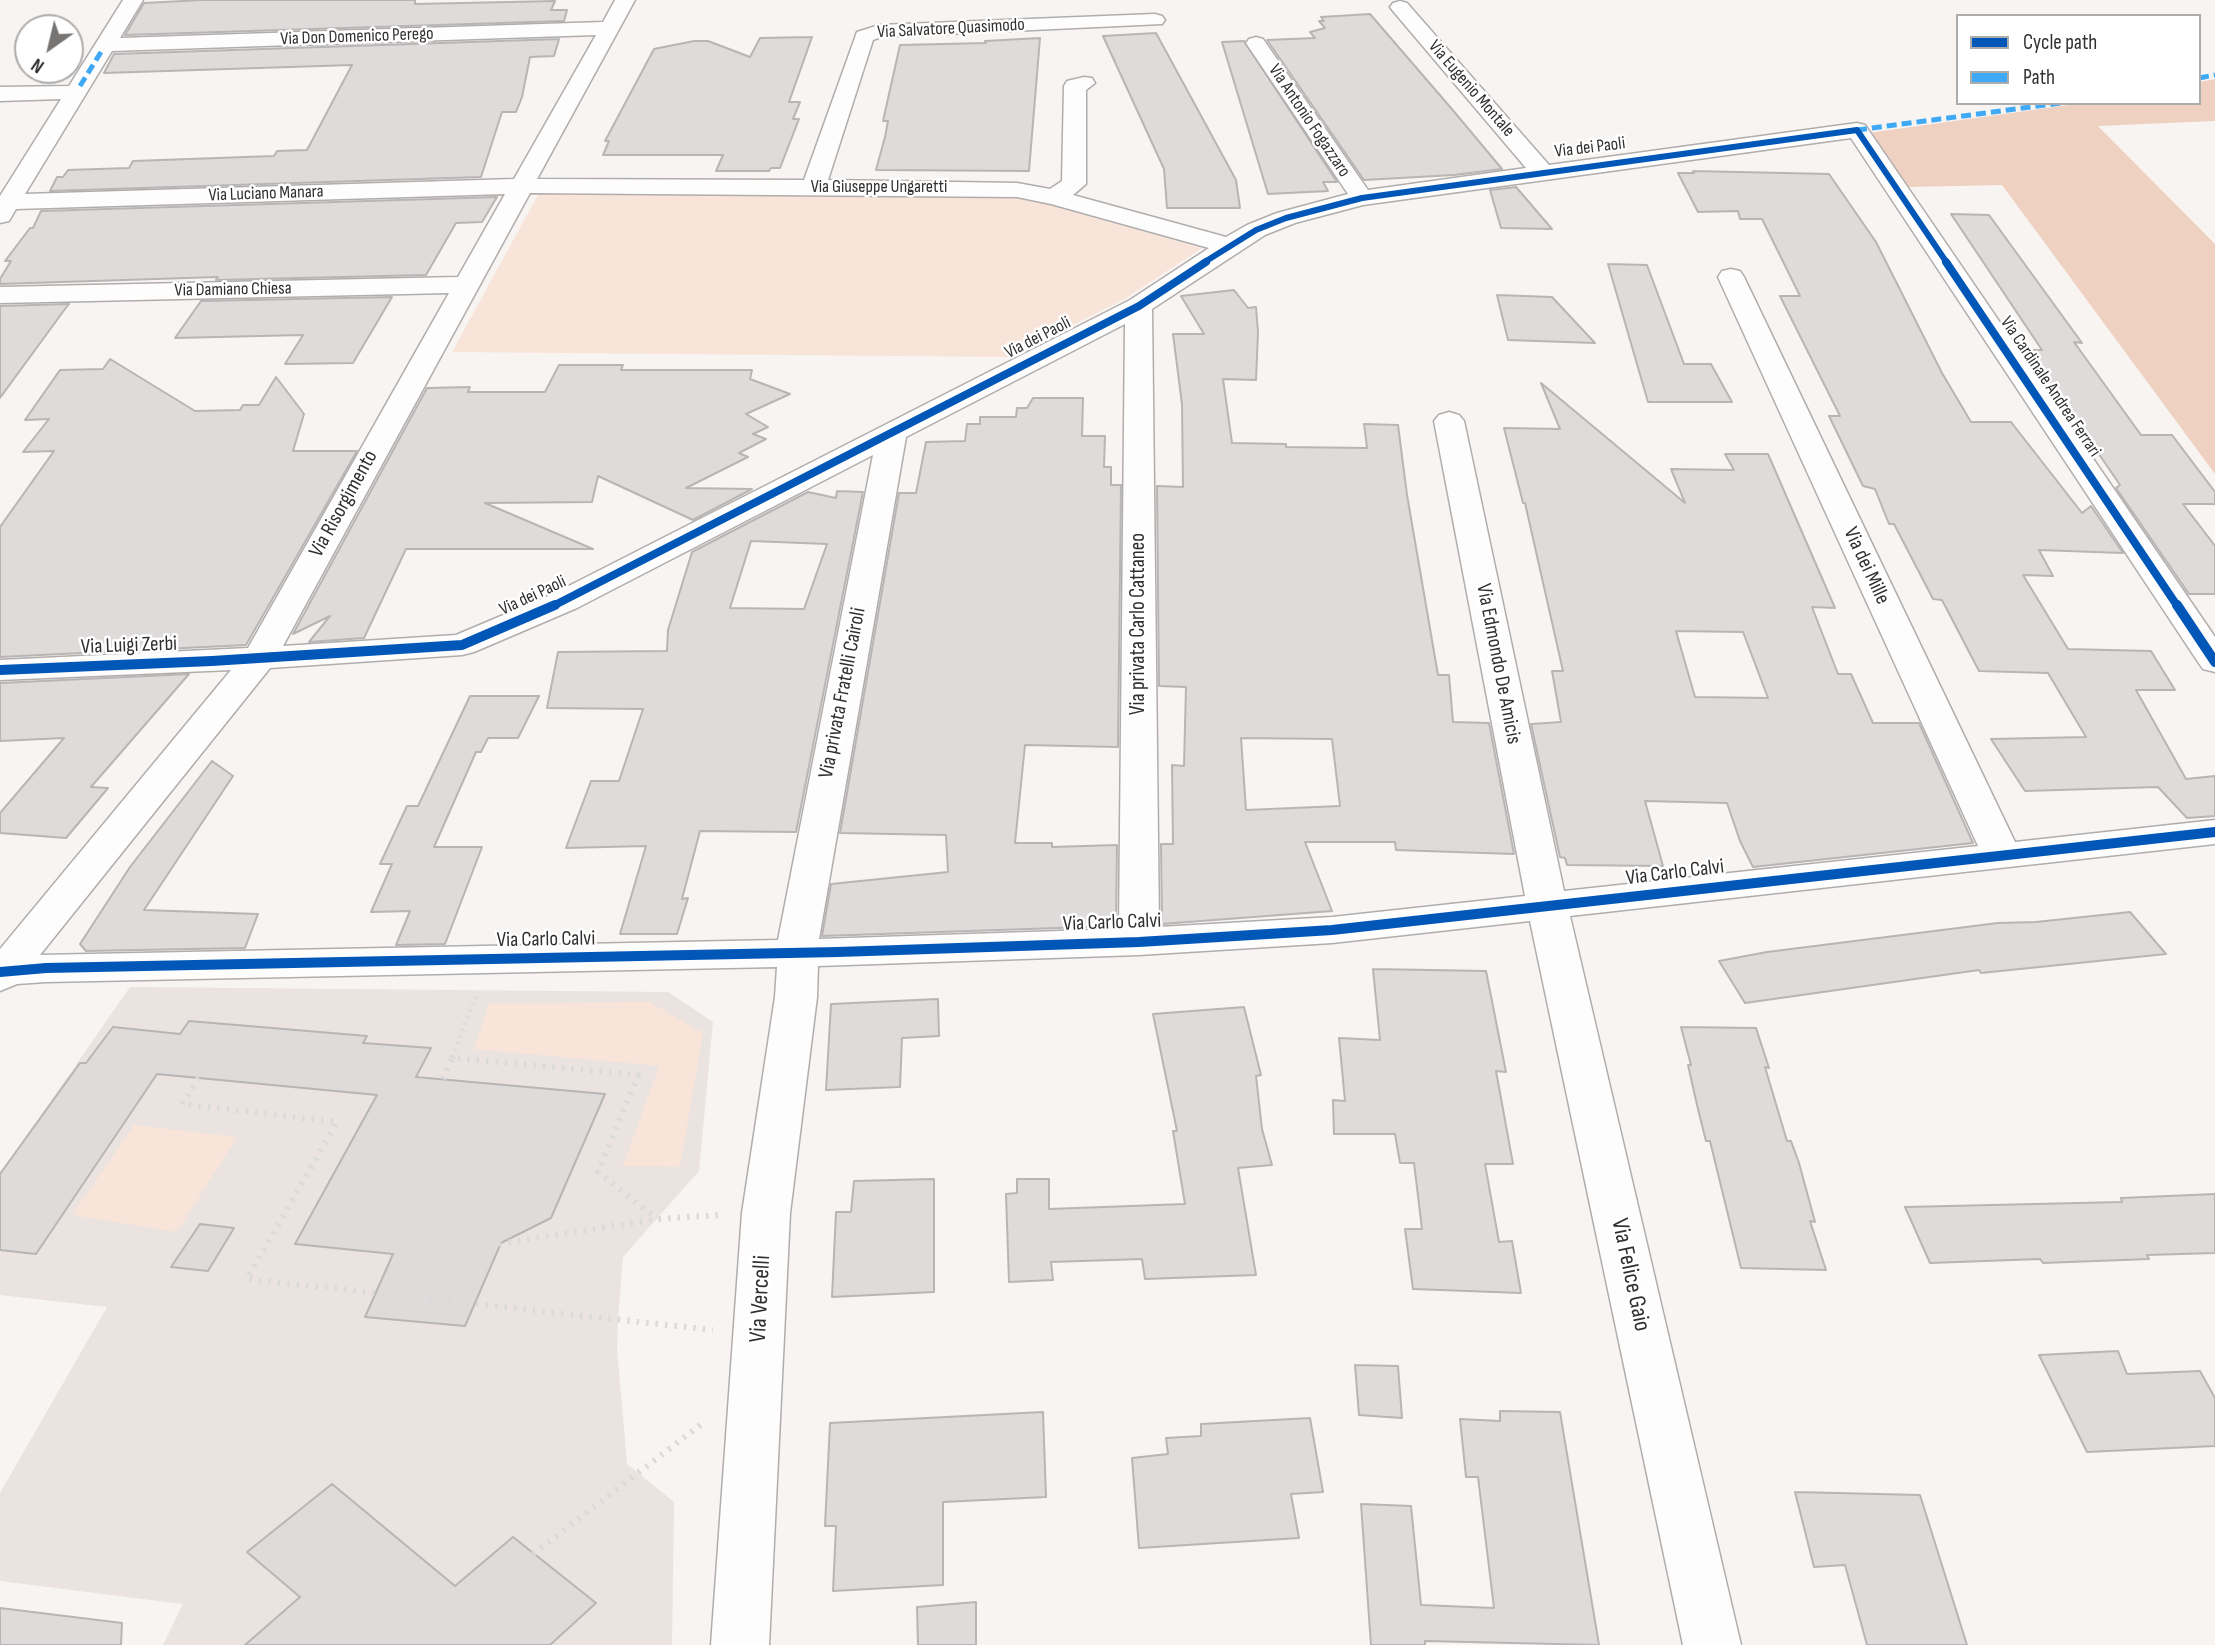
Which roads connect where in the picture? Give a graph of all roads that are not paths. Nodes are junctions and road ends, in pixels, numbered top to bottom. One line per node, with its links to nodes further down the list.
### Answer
1 (133, 0): 7 (street)
2 (625, 0): 5 (street, Via Risorgimento)
3 (1399, 7): 12 (street, Via Eugenio Montale)
4 (1155, 20): 14 (street, Via Salvatore Quasimodo)
5 (609, 28): 7 (street, Via Don Domenico Perego); 13 (street, Via Risorgimento)
6 (1256, 43): 16 (street, Via Antonio Fogazzaro)
7 (103, 49): 9 (street)
8 (1084, 83): 15 (street)
9 (79, 89): 10 (street); 17 (street)
10 (0, 94)
11 (1857, 130): 12 (street, Via dei Paoli); 26 (street, Via Cardinale Andrea Ferrari)
12 (1542, 172): 16 (street, Via dei Paoli)
13 (522, 186): 14 (street, Via Giuseppe Ungaretti); 17 (street, Via Luciano Manara); 20 (street, Via Risorgimento)
14 (814, 187): 15 (street, Via Giuseppe Ungaretti)
15 (1054, 197): 18 (street, Via Giuseppe Ungaretti)
16 (1362, 198): 18 (street, Via dei Paoli)
17 (5, 209)
18 (1229, 246): 22 (street, Via dei Paoli)
19 (1731, 277): 29 (street, Via dei Mille)
20 (466, 285): 21 (street, Via Damiano Chiesa); 25 (street, Via Risorgimento)
21 (0, 295)
22 (1139, 306): 24 (street, Via dei Paoli); 31 (street, Via privata Carlo Cattaneo)
23 (1449, 421): 30 (street, Via Edmondo De Amicis)
24 (892, 432): 25 (street, Via dei Paoli); 32 (street, Via privata Fratelli Cairoli)
25 (260, 657): 27 (street, Via Luigi Zerbi); 33 (street, Via Risorgimento)
26 (2215, 662)
27 (0, 670)
28 (2215, 832): 29 (street, Via Carlo Calvi)
29 (2001, 855): 30 (street, Via Carlo Calvi)
30 (1549, 906): 31 (street, Via Carlo Calvi); 35 (street, Via Felice Gaio)
31 (1139, 942): 32 (street, Via Carlo Calvi)
32 (798, 954): 33 (street, Via Carlo Calvi); 34 (street, Via Vercelli)
33 (2, 973)
34 (740, 1645)
35 (1712, 1645)

